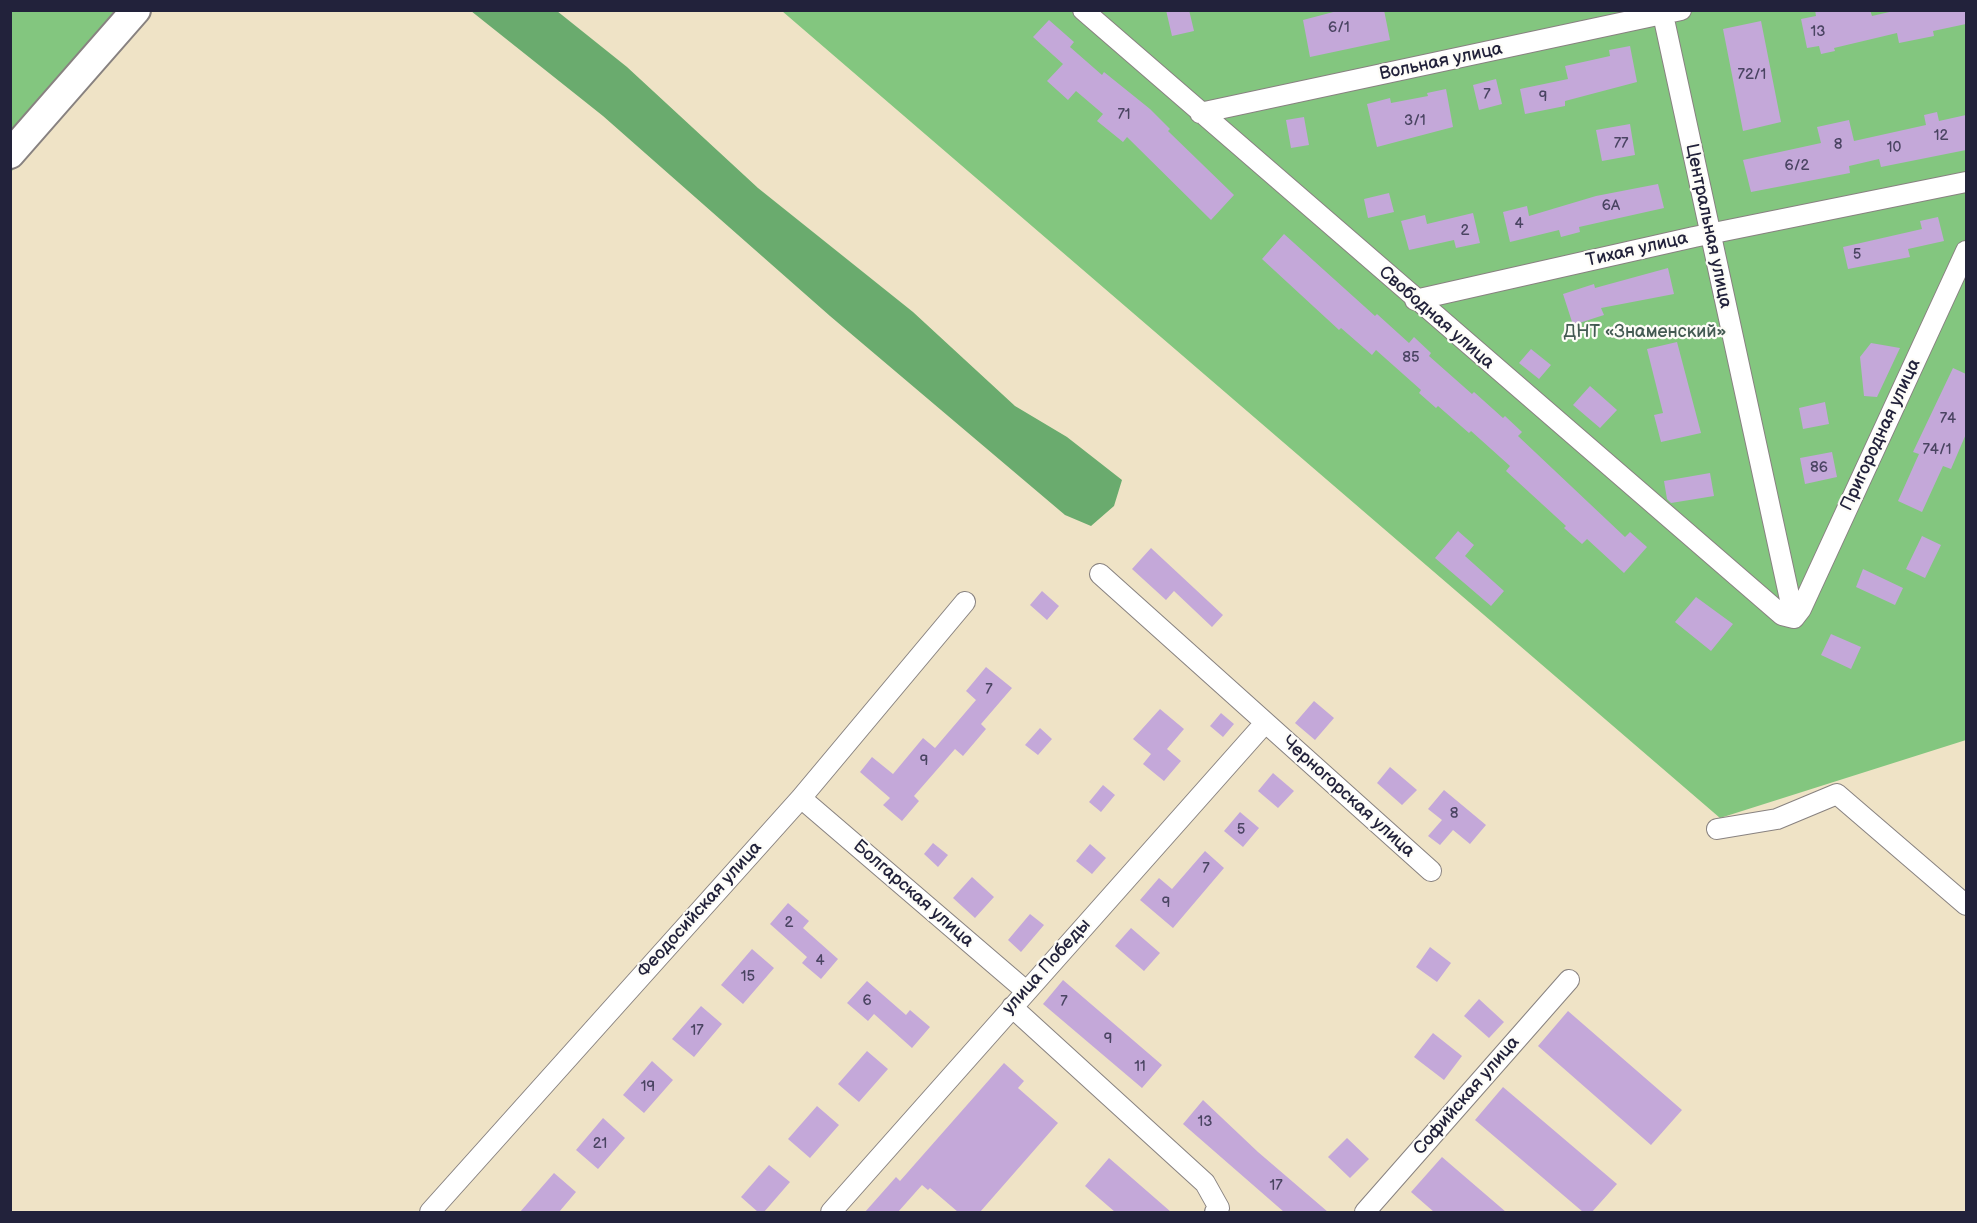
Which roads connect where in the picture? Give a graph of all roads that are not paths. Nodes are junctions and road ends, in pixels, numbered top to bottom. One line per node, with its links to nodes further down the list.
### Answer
1 (136, 10): 5 (street)
2 (1083, 10): 4 (street, Свободная улица)
3 (1668, 12): 4 (street, Вольная улица); 7 (street, Центральная улица)
4 (1200, 113): 9 (street, Свободная улица)
5 (10, 153)
6 (1966, 182): 7 (street, Тихая улица)
7 (1709, 234): 9 (street, Тихая улица); 12 (street, Центральная улица)
8 (1966, 251): 12 (street, Пригородная улица)
9 (1415, 300): 12 (street, Свободная улица)
10 (1100, 574): 13 (street, Черногорская улица)
11 (965, 602): 14 (street, Феодосийская улица)
12 (1794, 618)
13 (1265, 723): 16 (street, Черногорская улица); 19 (street, улица Победы)
14 (801, 798): 19 (street, Болгарская улица); 21 (street, Феодосийская улица)
15 (1717, 829): 17 (street)
16 (1431, 871)
17 (1966, 905)
18 (1569, 980): 24 (street, Софийская улица)
19 (1026, 991): 20 (street, улица Победы)
20 (1012, 1007): 22 (street, улица Победы); 23 (street)
21 (430, 1212)
22 (831, 1212)
23 (1215, 1212)
24 (1365, 1212)

